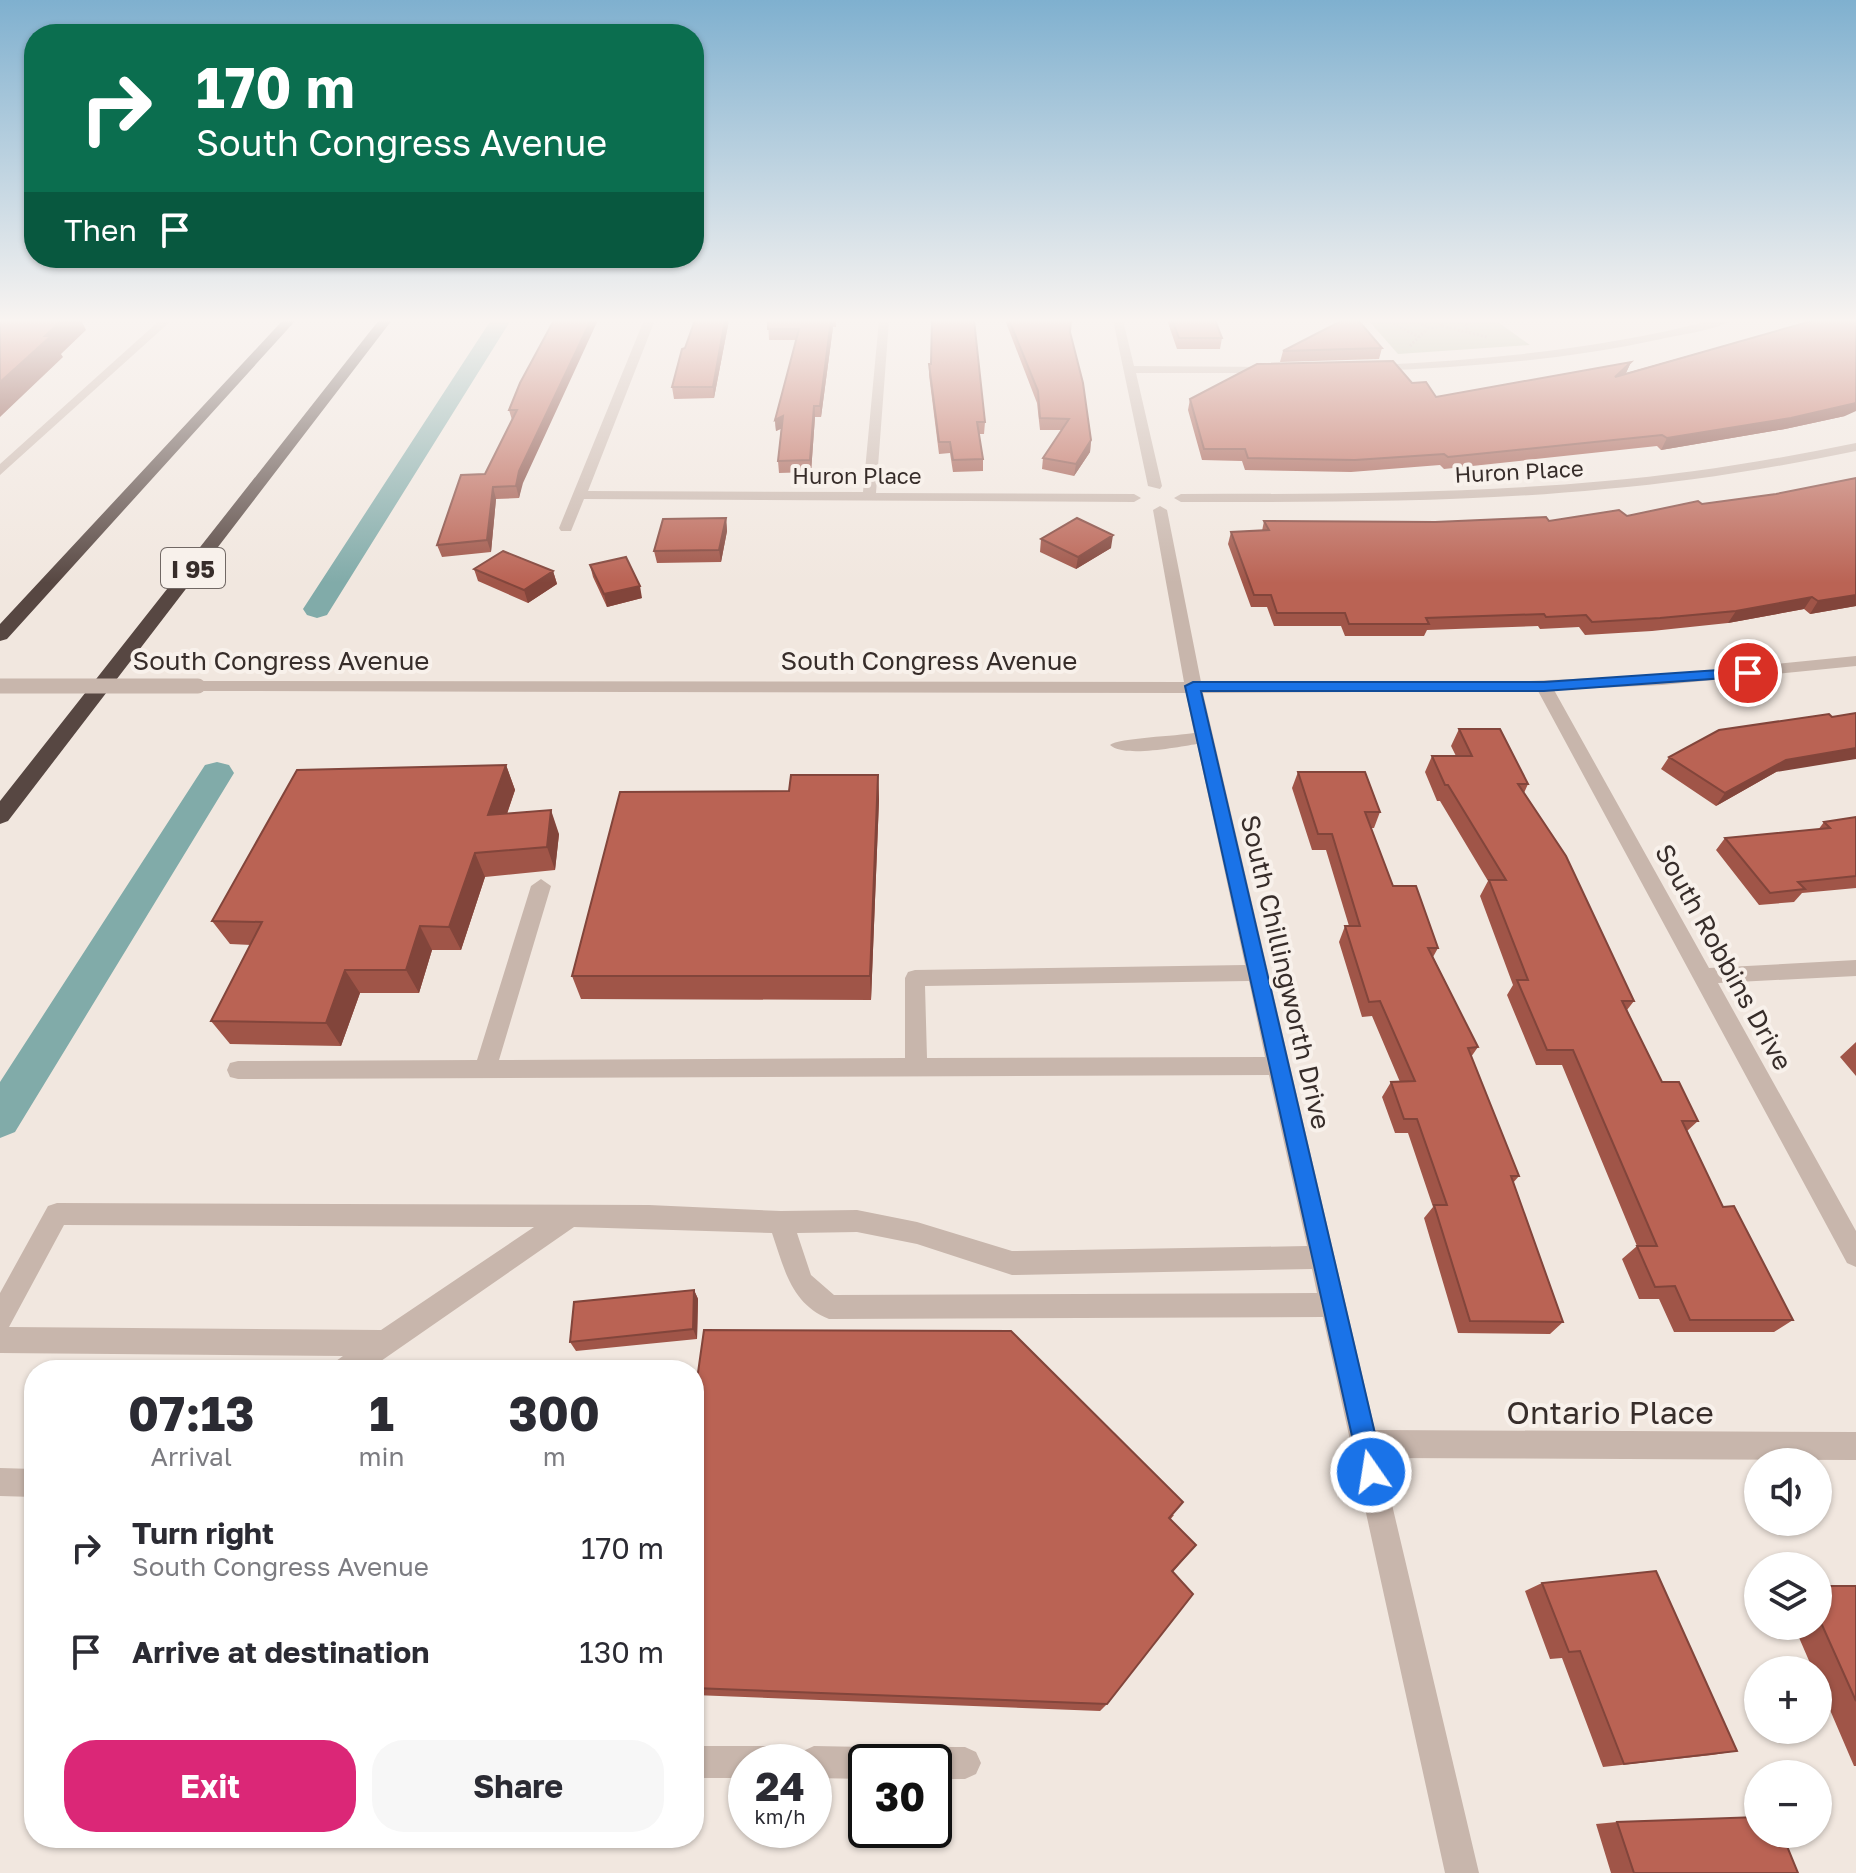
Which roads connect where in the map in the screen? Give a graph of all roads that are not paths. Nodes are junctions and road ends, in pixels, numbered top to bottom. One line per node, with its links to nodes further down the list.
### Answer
1 (70, 407): 8 (street)
2 (210, 407): 16 (highway)
3 (318, 407): 23 (highway, I 95)
4 (615, 407): 10 (street)
5 (877, 407): 11 (street)
6 (1138, 407): 9 (street)
7 (1856, 447): 13 (street, Huron Place)
8 (0, 471)
9 (1155, 486): 12 (street); 13 (street)
10 (579, 495): 11 (street, Huron Place); 15 (street)
11 (869, 497): 12 (street, Huron Place)
12 (1134, 498): 14 (street)
13 (1181, 498): 14 (street)
14 (1160, 510): 19 (street, South Chillingworth Drive)
15 (566, 528)
16 (0, 635)
17 (1856, 661): 20 (street, South Congress Avenue)
18 (0, 686): 19 (street, South Congress Avenue, bridge)
19 (1193, 686): 20 (street, South Congress Avenue); 21 (street, South Chillingworth Drive)
20 (1544, 686): 27 (street, South Robbins Drive)
21 (1204, 737): 22 (street); 26 (street, South Chillingworth Drive)
22 (1119, 745)
23 (0, 816)
24 (541, 886): 31 (street)
25 (1856, 968): 27 (street)
26 (1258, 973): 28 (street, South Chillingworth Drive); 29 (street)
27 (1703, 976): 34 (street, South Robbins Drive)
28 (1279, 1066): 29 (street); 35 (street, South Chillingworth Drive)
29 (916, 1068): 31 (street)
30 (238, 1070): 31 (street)
31 (485, 1070)
32 (570, 1216): 33 (street); 37 (street); 39 (street)
33 (781, 1222): 35 (street); 36 (street)
34 (1856, 1255)
35 (1322, 1257): 36 (street, South Chillingworth Drive)
36 (1333, 1305): 41 (street, South Chillingworth Drive)
37 (0, 1318)
38 (0, 1340): 39 (street)
39 (384, 1343): 40 (street)
40 (359, 1360)
41 (1365, 1444): 42 (street, Ontario Place); 47 (street, South Chillingworth Drive)
42 (1856, 1446)
43 (0, 1482): 44 (street)
44 (24, 1483)
45 (704, 1762): 46 (street)
46 (728, 1762)
47 (1462, 1873)

